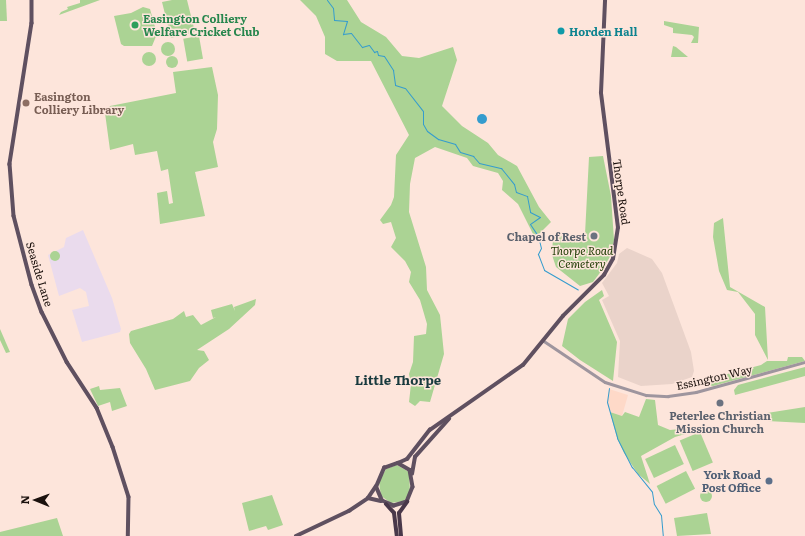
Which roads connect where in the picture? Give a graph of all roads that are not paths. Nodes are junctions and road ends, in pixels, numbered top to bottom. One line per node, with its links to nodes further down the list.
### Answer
1 (32, 0): 12 (main road, Seaside Lane)
2 (604, 0): 3 (main road, Thorpe Road)
3 (544, 342): 4 (street, Essington Way); 5 (main road, Thorpe Road)
4 (805, 362)
5 (456, 413): 6 (main road, Thorpe Road); 7 (main road, Thorpe Road)
6 (398, 463): 7 (main road); 8 (main road)
7 (412, 475): 11 (main road)
8 (377, 483): 9 (main road); 10 (main road)
9 (368, 498): 10 (main road); 13 (main road)
10 (384, 502): 11 (main road); 14 (highway)
11 (407, 502): 15 (highway)
12 (128, 536)
13 (296, 536)
14 (397, 536)
15 (401, 536)

